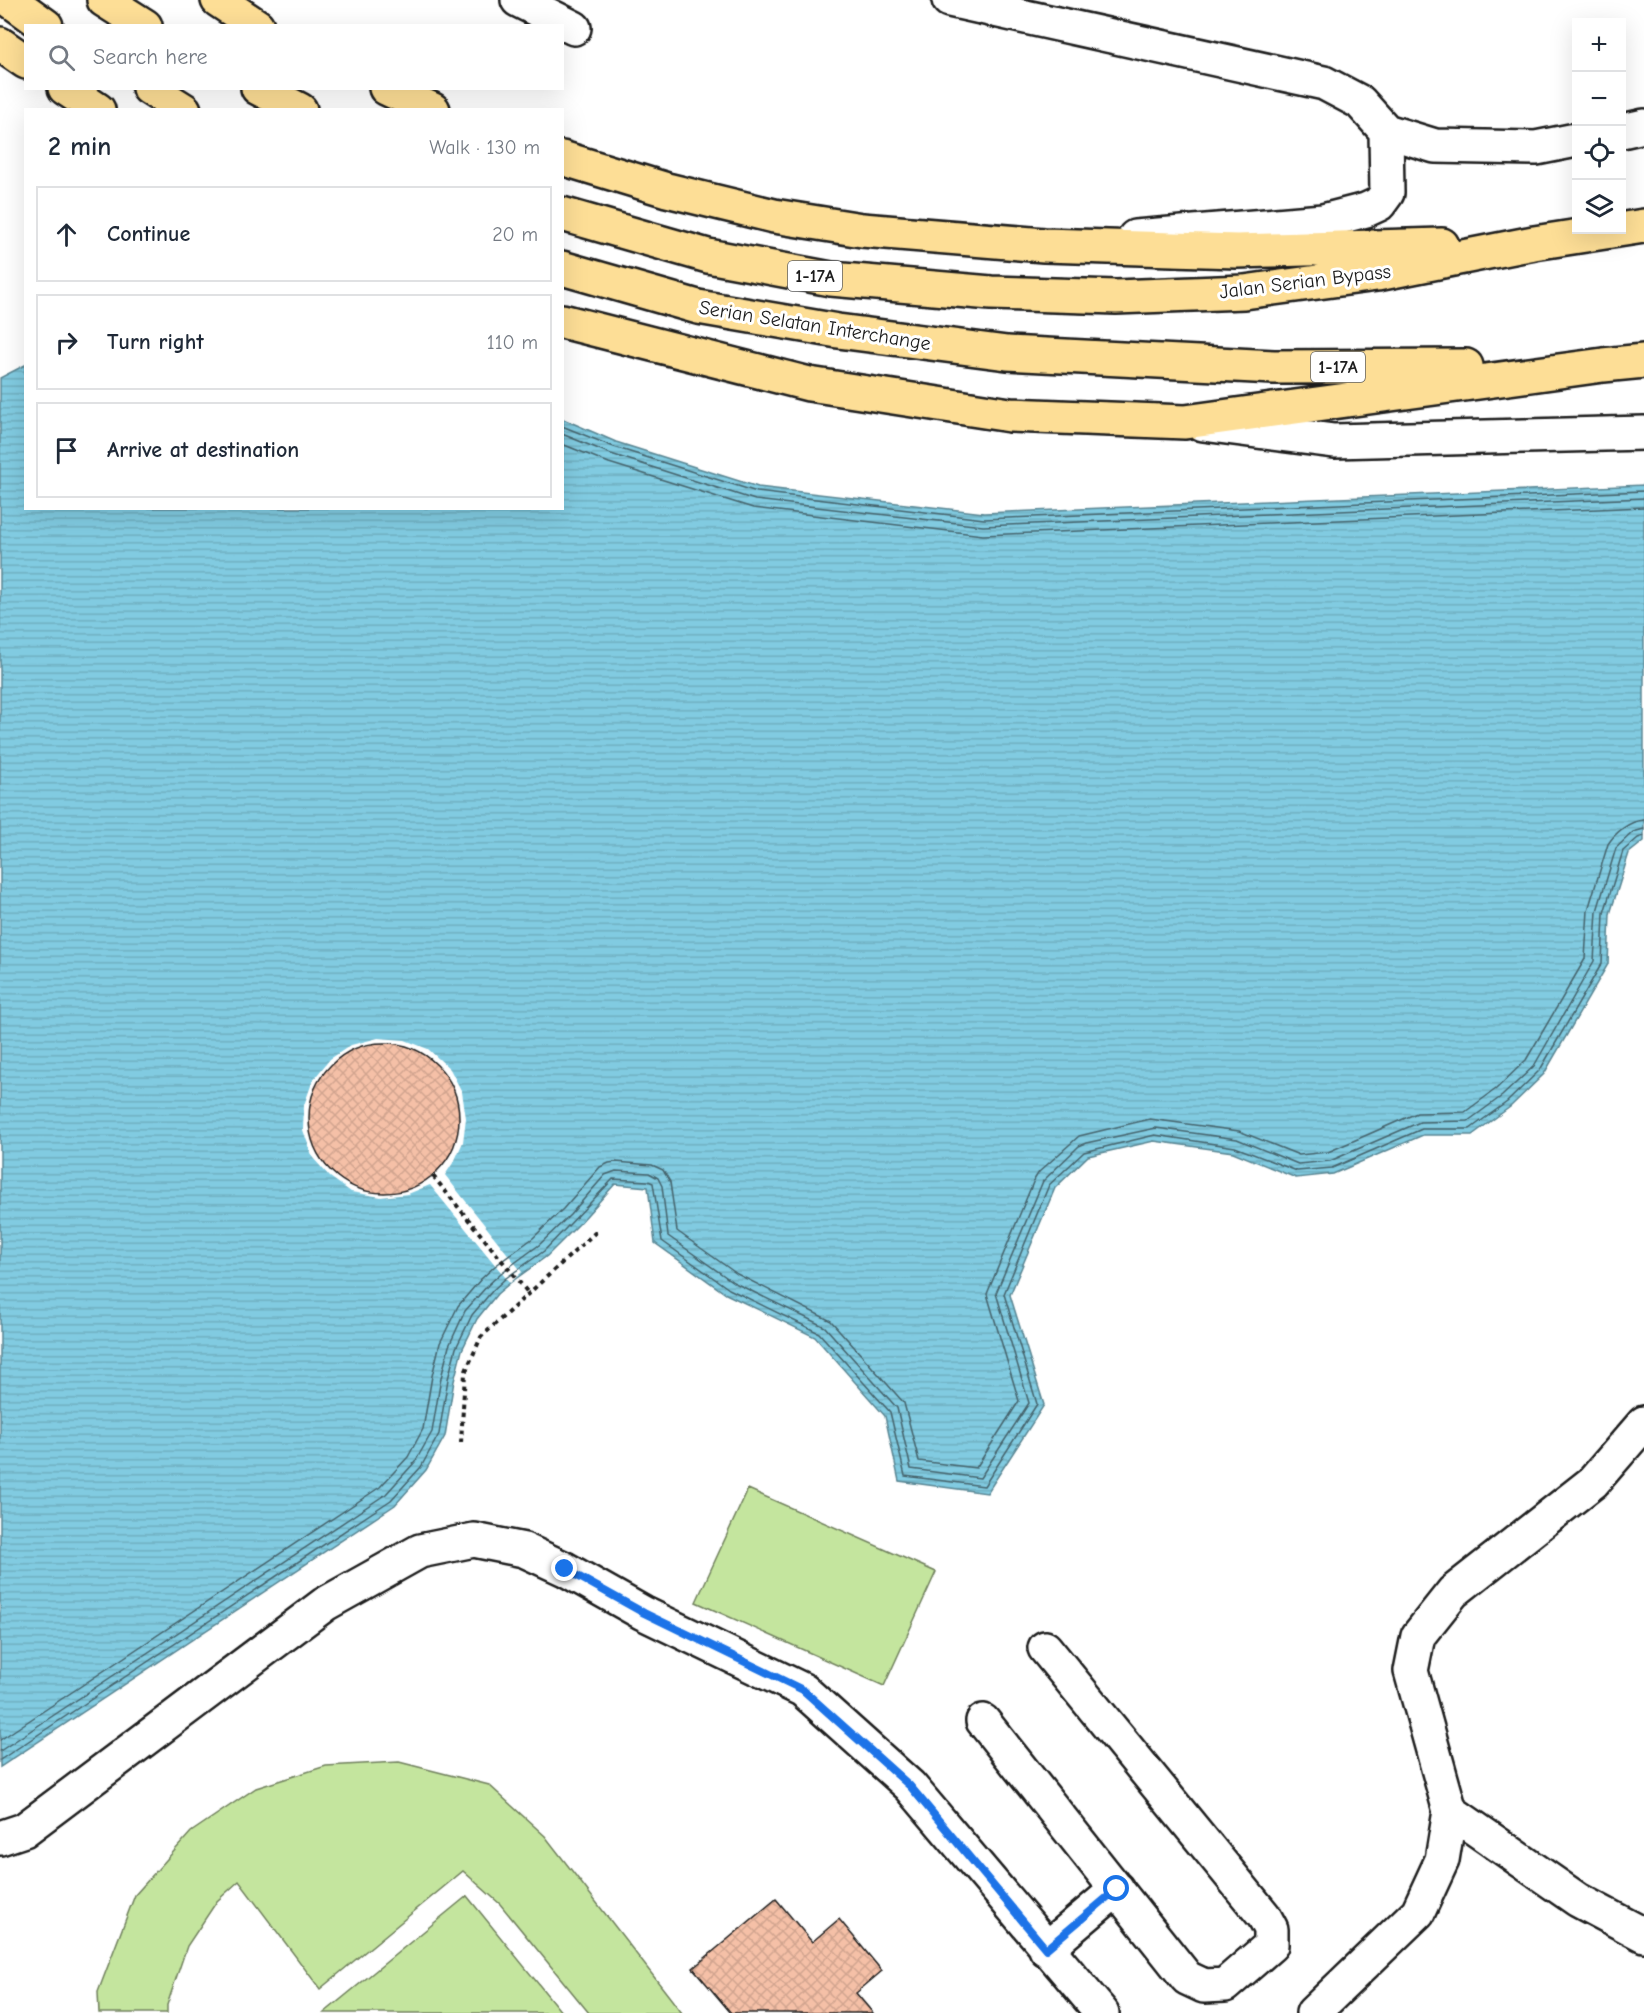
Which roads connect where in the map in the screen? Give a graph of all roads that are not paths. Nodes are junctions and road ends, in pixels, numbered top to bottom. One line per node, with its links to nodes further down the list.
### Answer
1 (10, 0): 6 (highway)
2 (104, 0): 7 (highway)
3 (218, 0): 8 (highway)
4 (518, 0): 9 (street)
5 (949, 0): 22 (street)
6 (43, 24)
7 (142, 24)
8 (254, 24)
9 (574, 28)
10 (0, 44): 11 (highway)
11 (24, 61)
12 (68, 90): 16 (highway)
13 (152, 90): 17 (highway)
14 (262, 90): 18 (highway)
15 (390, 90): 19 (highway)
16 (95, 108)
17 (181, 108)
18 (296, 108)
19 (429, 108)
20 (1644, 126): 21 (street)
21 (1626, 130)
22 (1386, 131): 23 (street); 28 (street)
23 (1572, 141)
24 (564, 159): 28 (highway)
25 (564, 215): 27 (highway, Jalan Serian Bypass / 1-17A)
26 (1644, 226): 27 (highway, 1-17A)
27 (1534, 243): 28 (highway)
28 (1044, 245)
29 (564, 269): 32 (highway, Serian Selatan Interchange / 1-17A)
30 (564, 322): 33 (highway)
31 (1644, 361): 32 (highway, 1-17A)
32 (1603, 365): 33 (highway)
33 (1185, 422): 34 (street)
34 (1644, 433)
35 (1644, 1423): 38 (street)
36 (1045, 1648): 40 (street)
37 (984, 1721): 40 (street)
38 (1450, 1811): 41 (street); 44 (street)
39 (0, 1838): 42 (street)
40 (1117, 1889): 42 (street)
41 (1644, 1935)
42 (1046, 1949): 43 (street)
43 (1102, 2013)
44 (1313, 2013)

